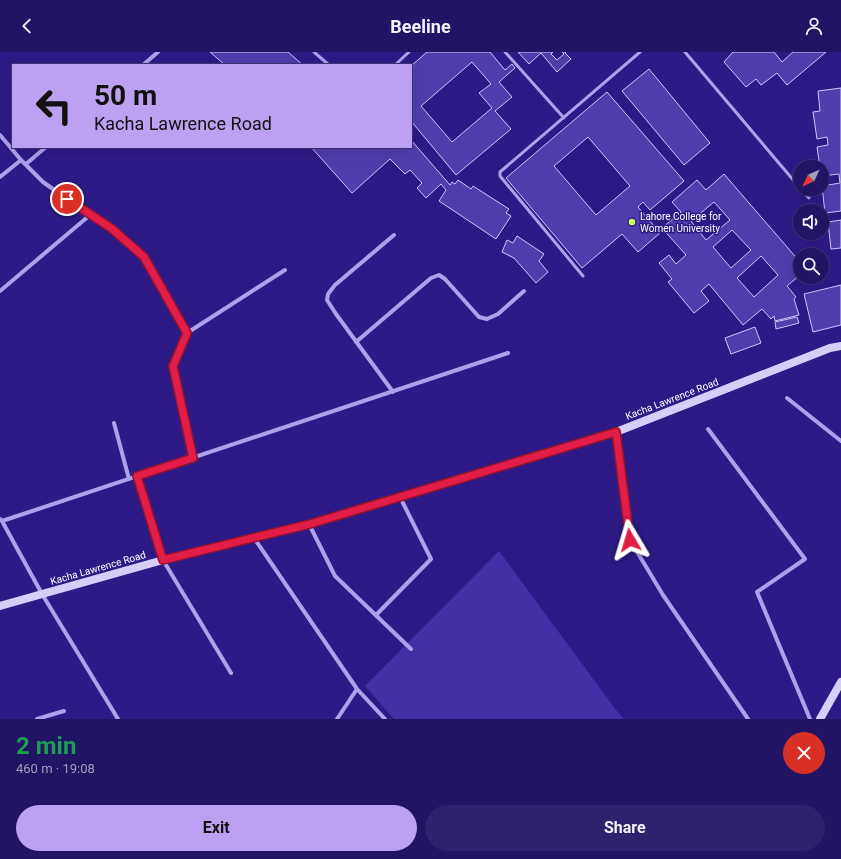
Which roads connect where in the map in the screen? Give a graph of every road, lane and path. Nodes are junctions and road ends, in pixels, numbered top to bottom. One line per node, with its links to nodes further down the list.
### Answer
1 (158, 52): 7 (street)
2 (314, 52): 8 (lane)
3 (409, 52): 9 (lane)
4 (505, 52): 10 (lane)
5 (640, 52): 10 (lane)
6 (685, 52): 16 (lane)
7 (144, 64)
8 (328, 64)
9 (396, 64)
10 (564, 118): 20 (lane)
11 (0, 135): 13 (street)
12 (45, 148): 14 (street)
13 (21, 160): 14 (street); 15 (street)
14 (26, 164): 17 (street)
15 (0, 177)
16 (793, 179)
17 (90, 215): 21 (street); 23 (street)
18 (394, 235): 24 (street)
19 (285, 270): 23 (street)
20 (583, 276)
21 (0, 291)
22 (524, 291): 24 (street)
23 (187, 333): 33 (street)
24 (356, 342): 27 (street)
25 (841, 346): 31 (street, Kacha Lawrence Road)
26 (508, 353): 27 (street)
27 (393, 392): 33 (street)
28 (787, 398): 32 (street)
29 (114, 423): 35 (street)
30 (708, 429): 54 (street)
31 (616, 432): 36 (street, Kacha Lawrence Road); 53 (street)
32 (841, 441)
33 (193, 458): 34 (street)
34 (137, 476): 35 (street); 40 (street)
35 (128, 479): 37 (street)
36 (400, 497): 38 (street, Kacha Lawrence Road); 43 (street)
37 (1, 520): 41 (street)
38 (310, 524): 39 (street, Kacha Lawrence Road); 43 (street)
39 (254, 538): 40 (street, Kacha Lawrence Road); 47 (street)
40 (163, 560): 41 (street, Kacha Lawrence Road); 45 (street)
41 (42, 594): 42 (street, Kacha Lawrence Road); 50 (street)
42 (0, 606)
43 (376, 615): 44 (street)
44 (411, 649)
45 (231, 672)
46 (841, 682): 55 (street)
47 (357, 689): 51 (street); 52 (street)
48 (64, 711): 49 (street)
49 (37, 719)
50 (118, 719)
51 (337, 719)
52 (385, 719)
53 (748, 719)
54 (810, 719)
55 (820, 719)

